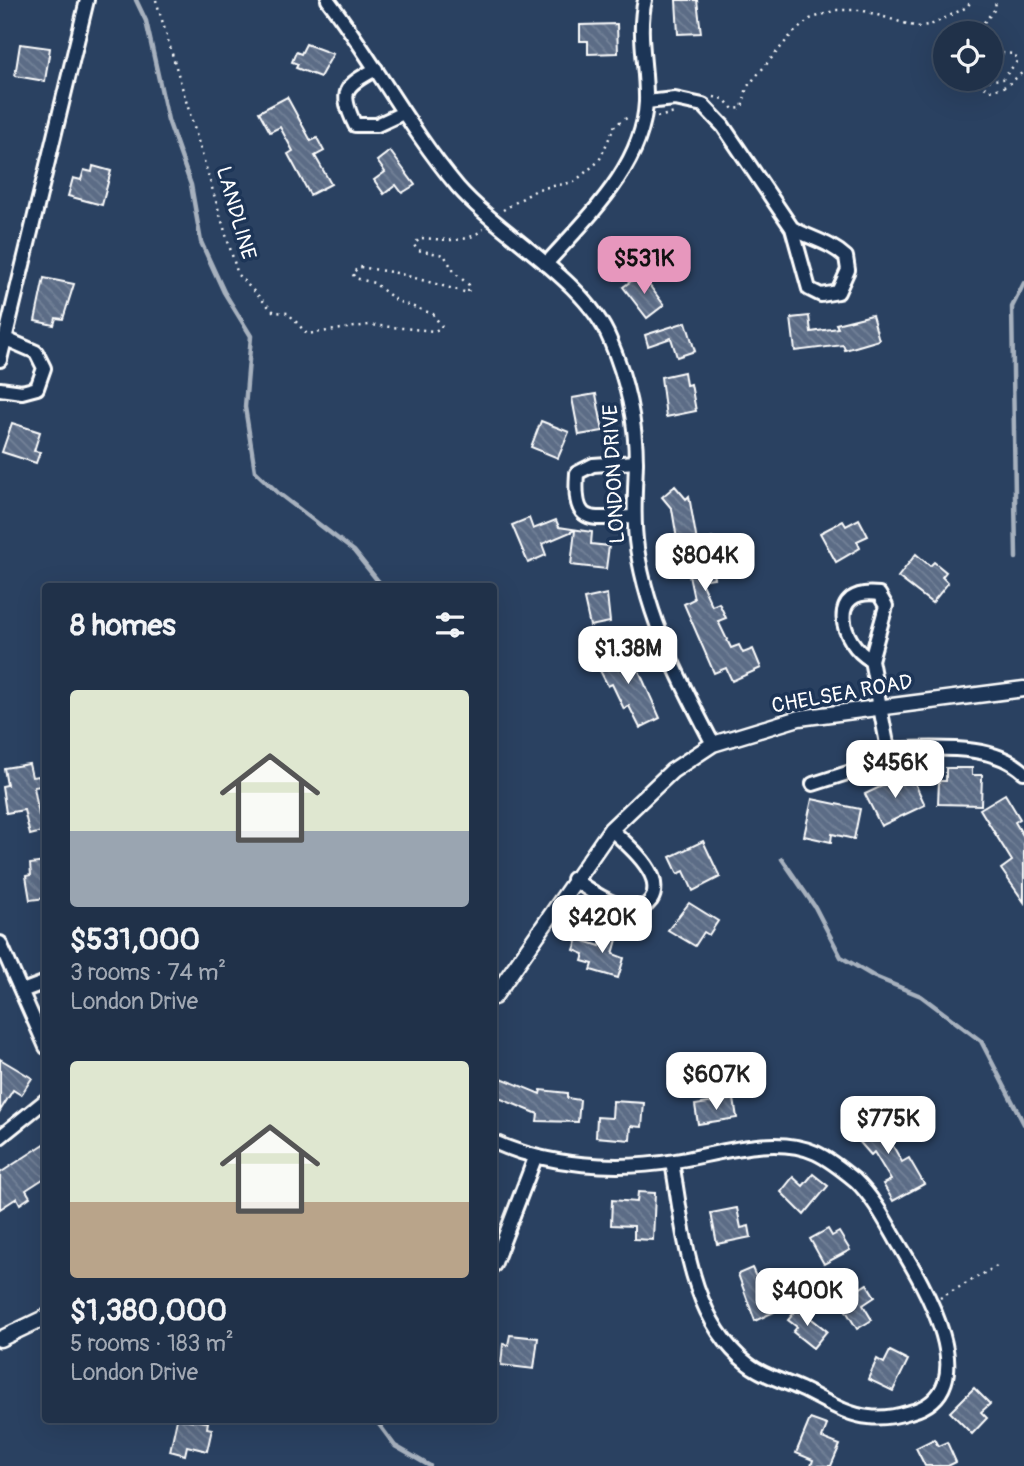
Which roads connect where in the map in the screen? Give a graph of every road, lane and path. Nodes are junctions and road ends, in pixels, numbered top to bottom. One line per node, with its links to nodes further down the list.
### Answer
1 (87, 0): 23 (street)
2 (156, 0): 20 (path, LANDLINE)
3 (328, 0): 9 (street, LONDON DRIVE)
4 (645, 0): 14 (street)
5 (972, 0): 13 (path)
6 (996, 0): 7 (path)
7 (985, 21)
8 (1003, 54): 11 (path)
9 (376, 69): 16 (street, LONDON DRIVE); 16 (street)
10 (1024, 71): 12 (path)
11 (1003, 79)
12 (1003, 87)
13 (708, 101)
14 (646, 102): 21 (street); 22 (street)
15 (678, 112): 18 (path)
16 (403, 113): 22 (street, LONDON DRIVE)
17 (637, 115): 19 (path)
18 (650, 117)
19 (497, 215)
20 (489, 224)
21 (792, 228): 21 (street)
22 (546, 264): 26 (street, LONDON DRIVE)
23 (6, 339): 24 (street); 25 (street)
24 (0, 360)
25 (0, 389)
26 (636, 462): 27 (street, LONDON DRIVE); 27 (street)
27 (634, 517): 31 (street, LONDON DRIVE)
28 (871, 660): 28 (street); 30 (street)
29 (1024, 689): 30 (street, CHELSEA ROAD)
30 (878, 707): 31 (street, CHELSEA ROAD); 32 (street)
31 (713, 744): 35 (street, CHELSEA ROAD)
32 (888, 749): 33 (street); 34 (street)
33 (1024, 772)
34 (813, 784)
35 (611, 829): 36 (street, CHELSEA ROAD); 36 (street)
36 (573, 880): 40 (street, CHELSEA ROAD)
37 (0, 943): 39 (street)
38 (42, 983): 39 (street)
39 (22, 990): 41 (street)
40 (497, 993)
41 (42, 1038)
42 (42, 1103): 43 (street)
43 (0, 1137)
44 (497, 1143): 45 (street)
45 (535, 1158): 46 (street); 47 (street)
46 (672, 1162): 49 (street); 49 (street)
47 (497, 1257)
48 (997, 1266): 49 (path)
49 (931, 1303)
50 (42, 1319): 51 (street)
51 (0, 1339)

